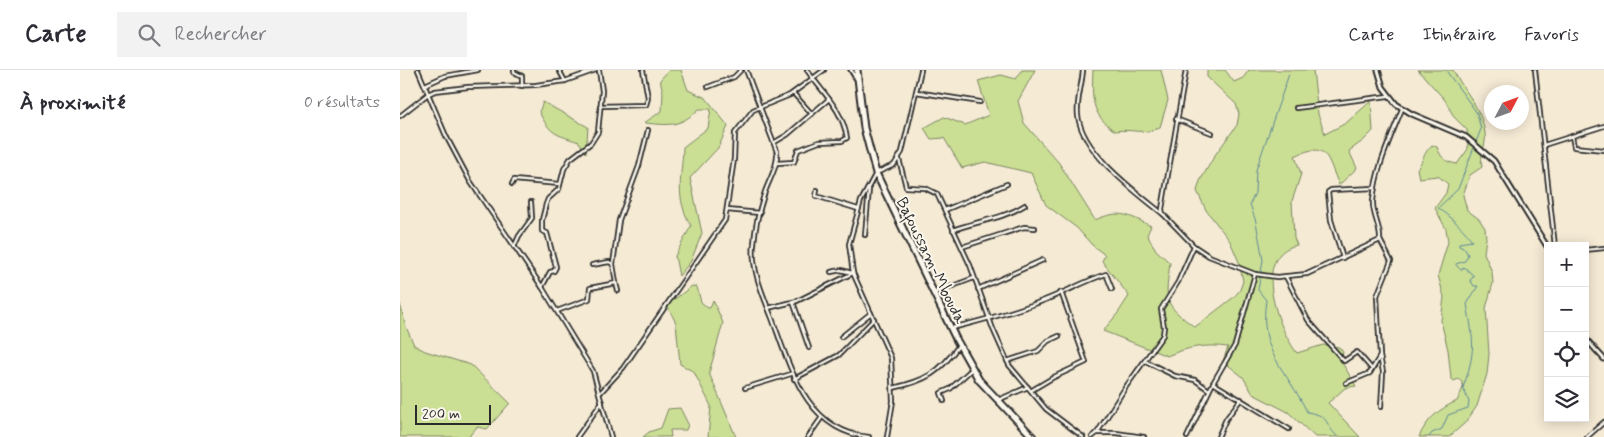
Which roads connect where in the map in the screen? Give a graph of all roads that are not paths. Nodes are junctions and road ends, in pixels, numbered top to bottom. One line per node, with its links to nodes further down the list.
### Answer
1 (418, 70): 21 (street)
2 (478, 70): 21 (street)
3 (514, 70): 22 (street)
4 (558, 70): 20 (street)
5 (598, 70): 20 (street); 30 (street)
6 (643, 70): 30 (street)
7 (741, 70): 23 (street)
8 (746, 70): 31 (street)
9 (806, 70): 19 (street)
10 (824, 70): 19 (street)
11 (852, 70): 18 (street)
12 (857, 70): 18 (highway, Bafoussam-Mbouda)
13 (921, 70): 24 (street)
14 (1084, 70): 59 (street)
15 (1186, 70): 36 (street)
16 (1378, 70): 27 (street)
17 (1535, 70): 42 (street)
18 (857, 78): 46 (highway, Bafoussam-Mbouda)
19 (813, 79): 25 (street); 28 (street)
20 (565, 81): 22 (street)
21 (425, 85): 26 (street)
22 (522, 86): 26 (street)
23 (708, 87)
24 (916, 92): 29 (street); 44 (street)
25 (793, 93): 31 (street); 34 (street)
26 (428, 94): 35 (street); 67 (street)
27 (1388, 96): 32 (street); 33 (street)
28 (829, 99): 34 (street); 45 (street)
29 (980, 102)
30 (600, 106): 48 (street)
31 (760, 107): 41 (street); 56 (street)
32 (1296, 108)
33 (1402, 109): 51 (street); 64 (street)
34 (812, 114): 41 (street)
35 (400, 116)
36 (1176, 119): 39 (street); 59 (street)
37 (1604, 126): 40 (street)
38 (648, 130): 73 (street)
39 (1212, 133)
40 (1572, 136): 42 (street); 43 (street)
41 (775, 142): 45 (street)
42 (1544, 145): 65 (street)
43 (1604, 150)
44 (899, 159): 46 (street); 57 (street)
45 (777, 163): 58 (street)
46 (876, 173): 50 (street); 86 (highway, Bafoussam-Mbouda)
47 (512, 184): 48 (street)
48 (559, 184): 81 (street)
49 (1006, 184): 57 (street)
50 (869, 188): 55 (street); 62 (street)
51 (1375, 188): 63 (street); 71 (street)
52 (817, 190): 55 (street)
53 (531, 202): 67 (street)
54 (1025, 205): 61 (street)
55 (859, 209): 76 (street)
56 (727, 210): 58 (street); 114 (street)
57 (945, 210): 61 (street)
58 (760, 213): 88 (street)
59 (1163, 214): 66 (street)
60 (1035, 228): 68 (street)
61 (953, 230): 68 (street)
62 (865, 235)
63 (1380, 240): 71 (street); 99 (street)
64 (1544, 242)
65 (1555, 242)
66 (1194, 246): 77 (street); 102 (street)
67 (514, 247): 81 (street)
68 (962, 247): 79 (street)
69 (1604, 248): 70 (street)
70 (1589, 250)
71 (1343, 258): 78 (street)
72 (1043, 260): 82 (street)
73 (613, 264): 74 (street); 80 (street)
74 (592, 265)
75 (831, 272): 76 (street)
76 (852, 273): 87 (street); 90 (street)
77 (1255, 274): 78 (street); 107 (street)
78 (1286, 277): 103 (street)
79 (974, 278): 82 (street); 86 (street)
80 (616, 283): 84 (street); 89 (street)
81 (542, 287): 89 (street)
82 (978, 289): 92 (street)
83 (1112, 289): 85 (street)
84 (618, 291)
85 (1061, 292): 92 (street); 112 (street)
86 (934, 293): 93 (highway, Bafoussam-Mbouda)
87 (792, 302): 88 (street); 98 (street)
88 (768, 308): 105 (street)
89 (557, 311): 114 (street)
90 (872, 313): 91 (street); 95 (street)
91 (874, 319): 106 (street); 111 (street)
92 (990, 319): 93 (street); 101 (street)
93 (951, 328): 97 (highway, Bafoussam-Mbouda)
94 (1059, 336): 101 (street)
95 (841, 337)
96 (1589, 342): 100 (street)
97 (959, 345): 104 (highway, Bafoussam-Mbouda); 111 (street)
98 (809, 348)
99 (1380, 356): 103 (street); 119 (street)
100 (1604, 359)
101 (1007, 360): 109 (street)
102 (1145, 361): 113 (street); 123 (street)
103 (1372, 368): 108 (street)
104 (972, 369): 116 (street); 117 (highway, Bafoussam-Mbouda)
105 (792, 374): 106 (street); 110 (street)
106 (794, 379): 120 (street)
107 (1213, 383): 113 (street); 115 (street)
108 (1346, 383)
109 (1028, 387): 112 (street); 117 (street)
110 (745, 388)
111 (893, 388): 128 (street)
112 (1032, 390): 130 (street)
113 (1209, 390): 133 (street)
114 (600, 393): 118 (street)
115 (1241, 399): 122 (street); 134 (street)
116 (944, 401)
117 (996, 401): 129 (highway, Bafoussam-Mbouda)
118 (602, 402): 124 (street); 125 (street)
119 (1381, 407)
120 (822, 417): 126 (street); 127 (street)
121 (1604, 422): 135 (street)
122 (1290, 430)
123 (1098, 433): 131 (street); 132 (street)
124 (577, 437)
125 (610, 437)
126 (808, 437)
127 (869, 437)
128 (887, 437)
129 (1033, 437)
130 (1083, 437)
131 (1092, 437)
132 (1144, 437)
133 (1187, 437)
134 (1218, 437)
135 (1587, 437)

